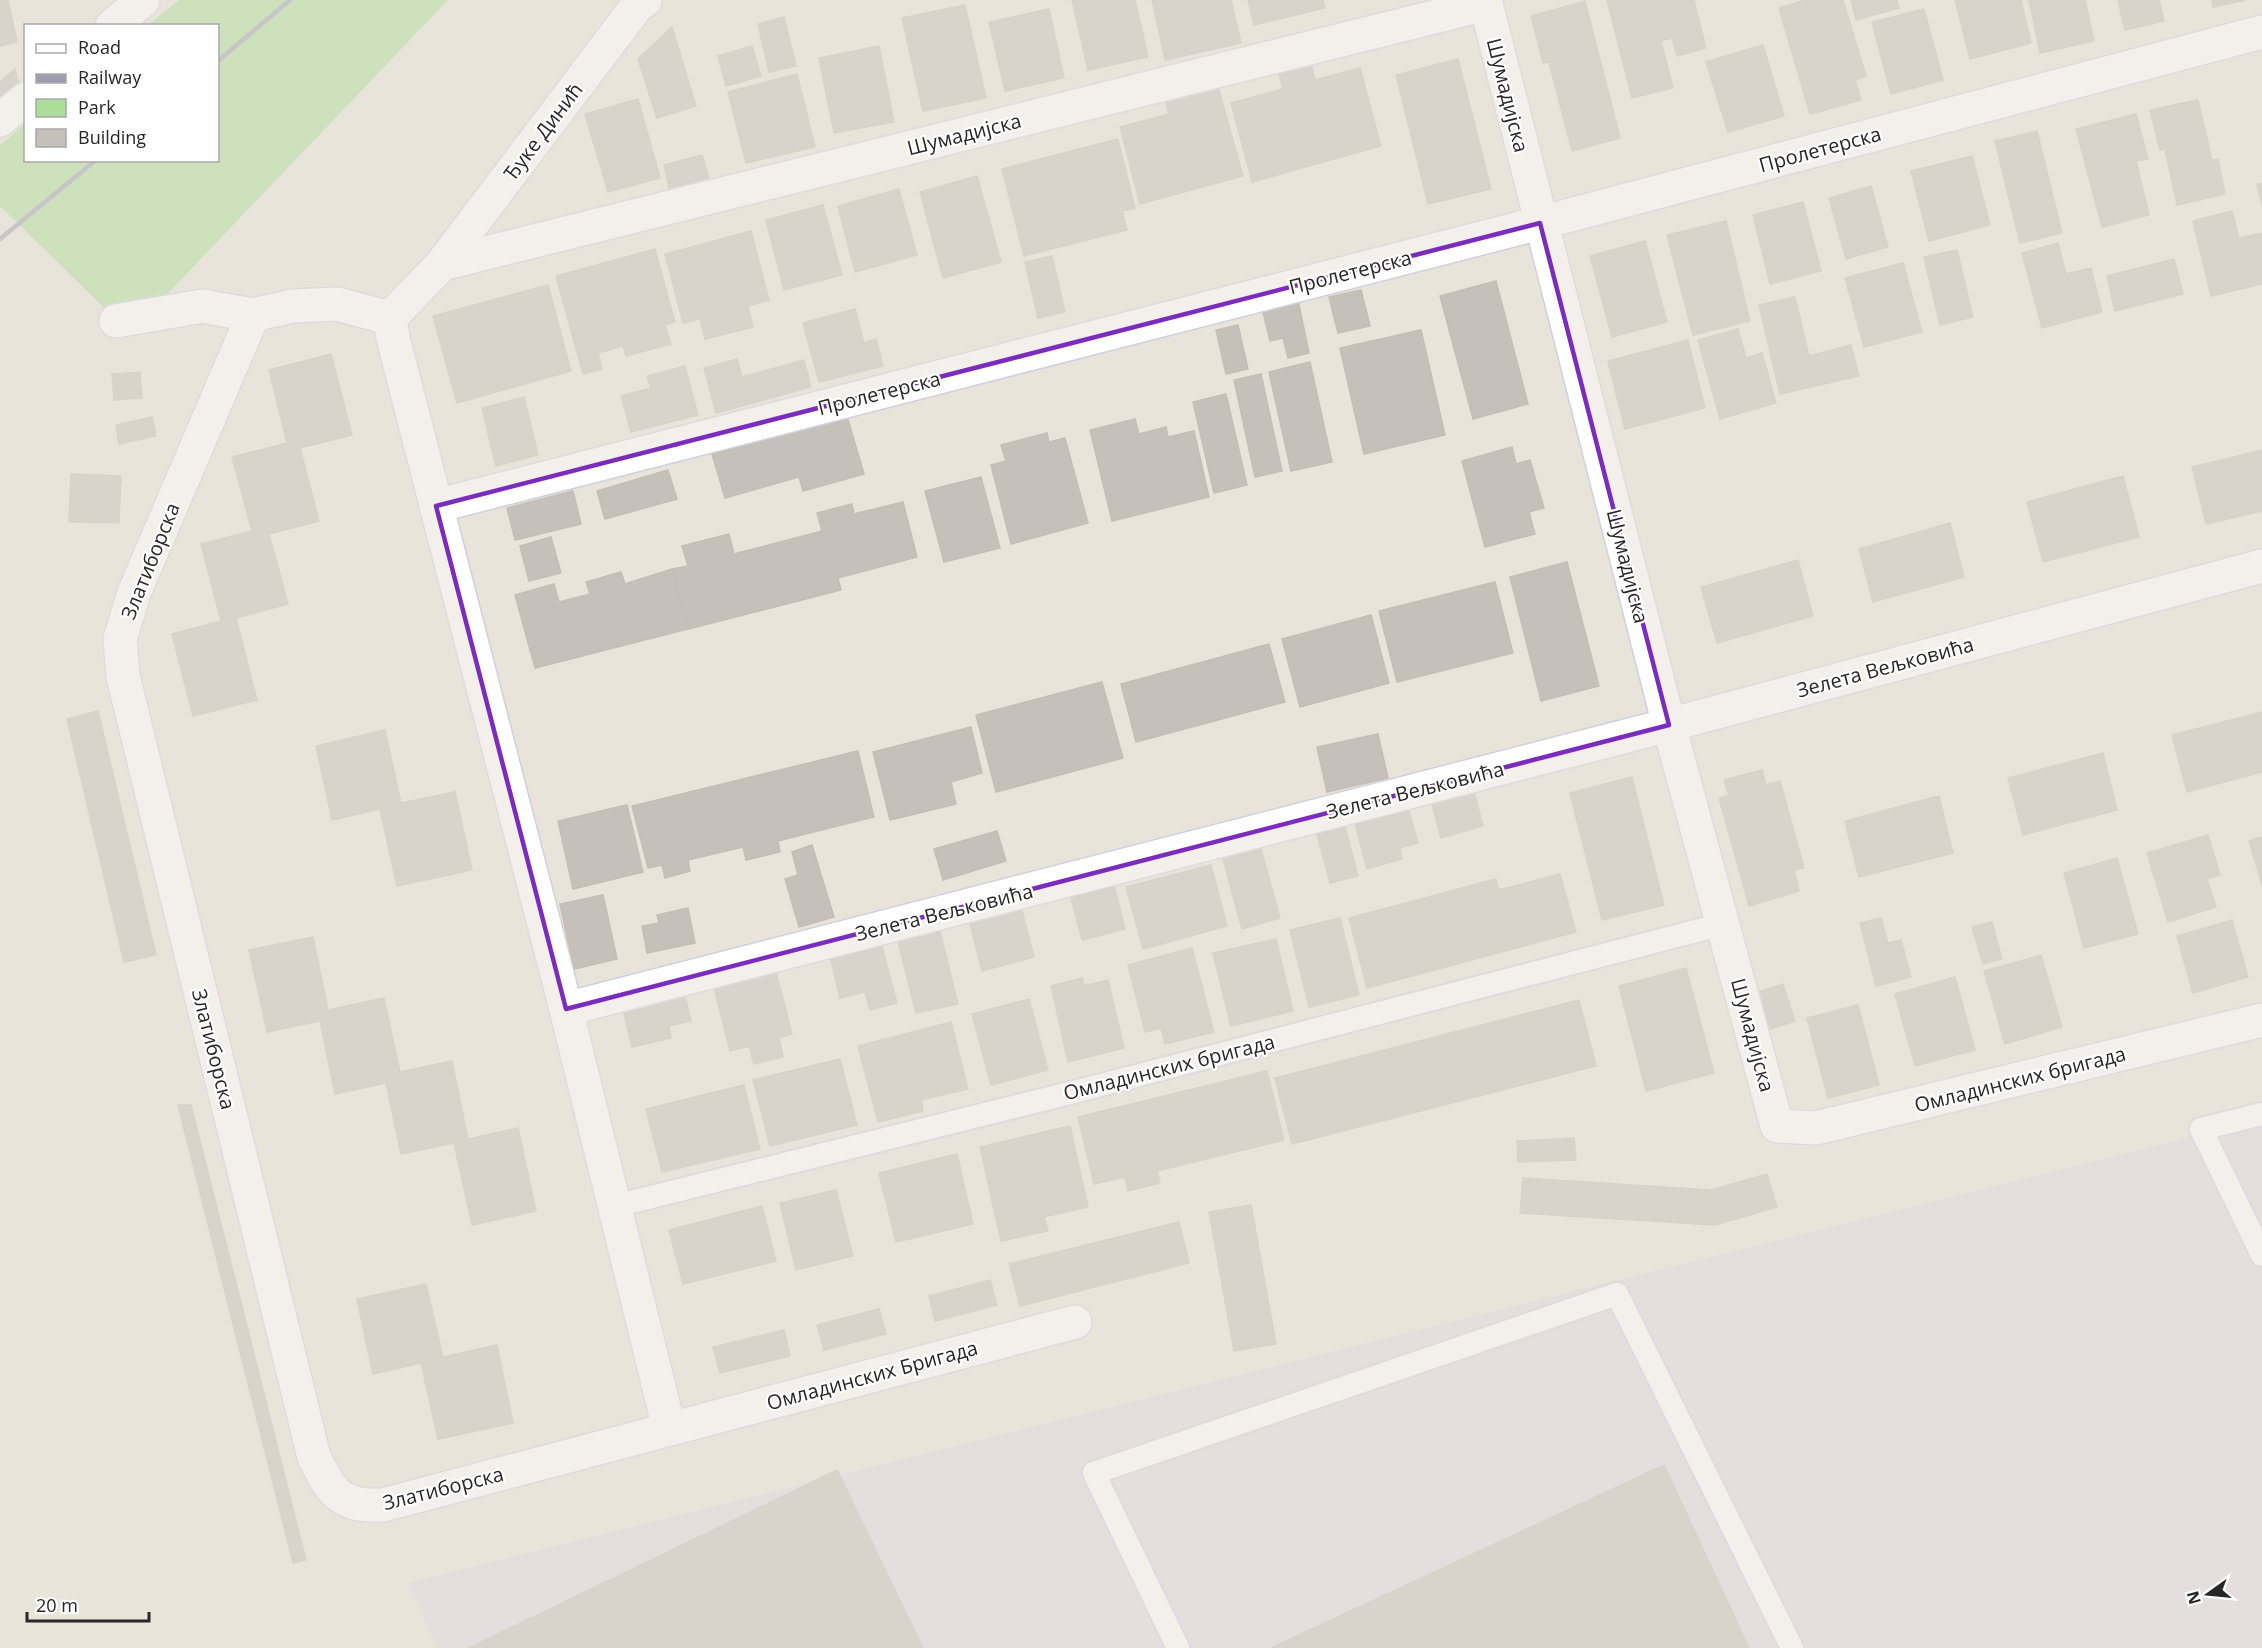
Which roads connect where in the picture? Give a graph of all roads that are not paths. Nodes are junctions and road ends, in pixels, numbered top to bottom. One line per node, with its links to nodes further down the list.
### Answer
1 (143, 0): 4 (street)
2 (645, 0): 9 (street, Ђуке Динић)
3 (1485, 2): 8 (street, Шумадијска); 9 (street, Шумадијска)
4 (114, 24)
5 (2262, 32): 8 (street, Пролетерска)
6 (24, 101): 7 (street)
7 (0, 120)
8 (1540, 223): 13 (street, Пролетерска); 15 (street, Шумадијска)
9 (442, 264): 11 (street)
10 (253, 315): 11 (street); 12 (street); 24 (street, Златиборска)
11 (390, 318): 13 (street)
12 (116, 321)
13 (436, 506): 17 (street)
14 (2262, 566): 15 (street, Зелета Вељковића)
15 (1669, 725): 16 (street, Шумадијска); 17 (street, Зелета Вељковића)
16 (1723, 924): 20 (street, Шумадијска); 21 (lane, Омладинских бригада)
17 (566, 1009): 21 (street)
18 (2262, 1020): 20 (street, Омладинских бригада)
19 (2262, 1114): 22 (lane)
20 (1777, 1126)
21 (615, 1206): 24 (street)
22 (2262, 1255)
23 (1075, 1322): 24 (street, Омладинских Бригада)
24 (669, 1428)
25 (1178, 1648): 26 (lane)
26 (1792, 1648)

